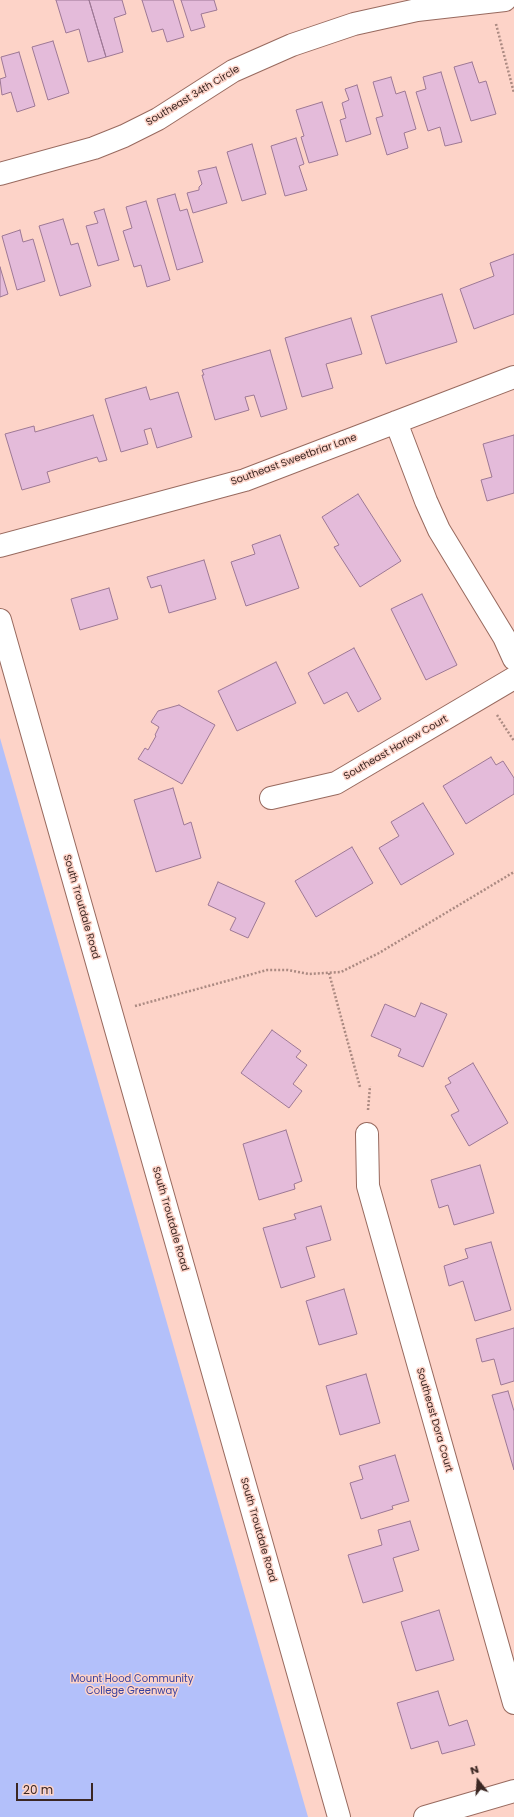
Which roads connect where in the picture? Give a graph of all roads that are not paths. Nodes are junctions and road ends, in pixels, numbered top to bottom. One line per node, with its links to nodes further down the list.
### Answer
1 (495, 1): 2 (street, Southeast 34th Circle)
2 (0, 174)
3 (514, 376): 4 (street, Southeast Sweetbriar Lane)
4 (396, 422): 5 (street, Southeast Sweetbriar Lane); 7 (street)
5 (0, 546)
6 (0, 620): 13 (street, South Troutdale Road)
7 (514, 659)
8 (514, 678): 9 (street, Southeast Harlow Court)
9 (271, 798)
10 (367, 1134): 11 (street, Southeast Dora Court)
11 (514, 1703)
12 (514, 1791): 14 (street)
13 (339, 1817)
14 (425, 1817)

